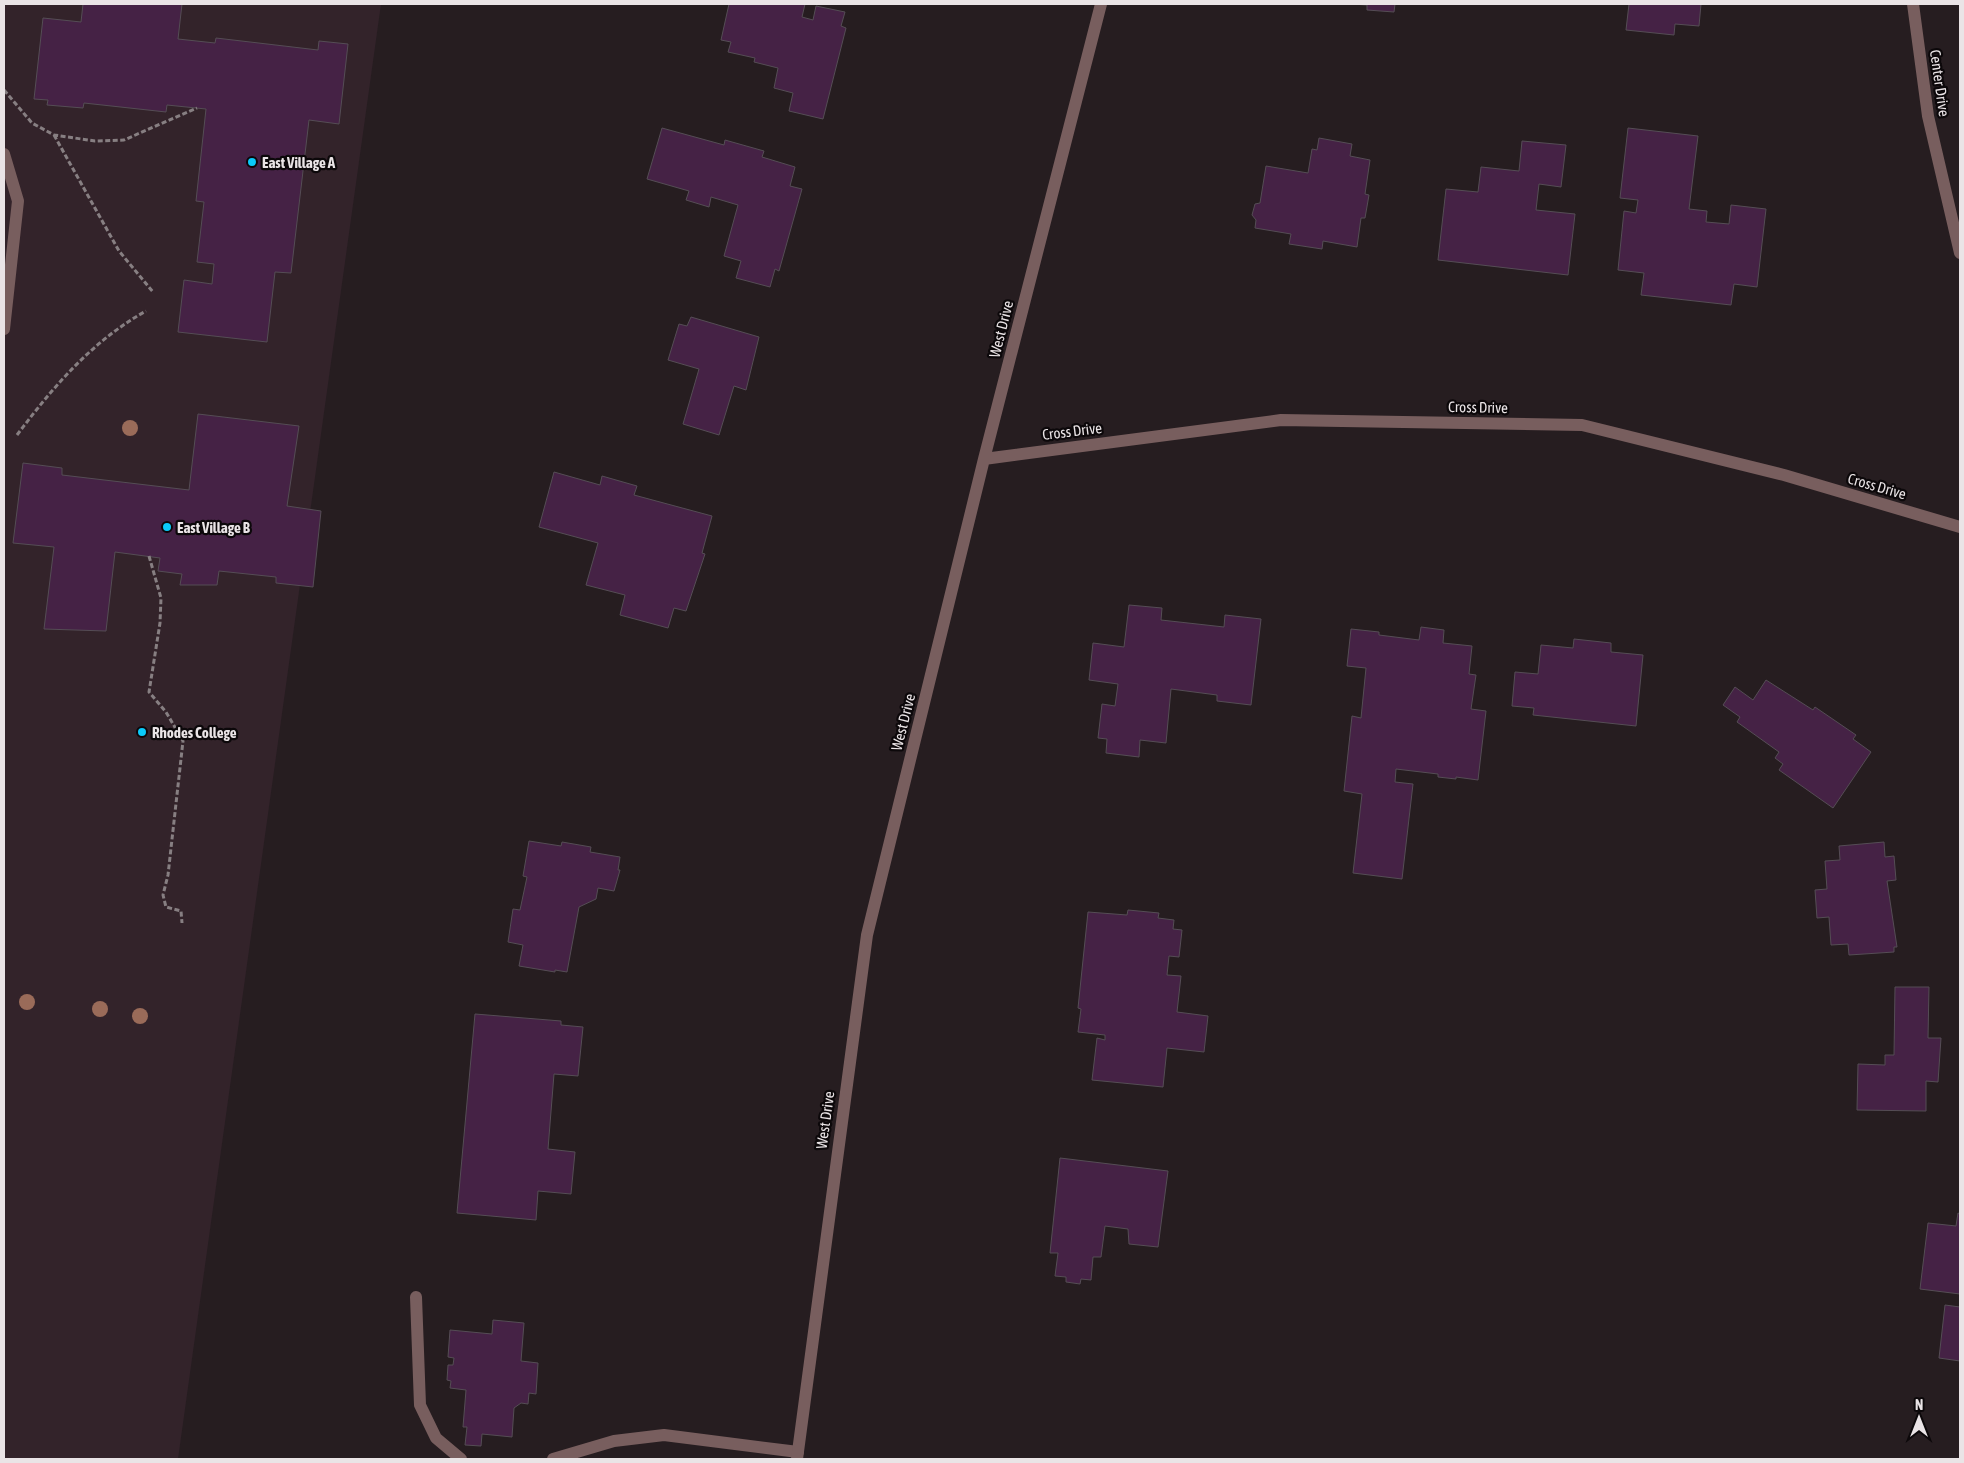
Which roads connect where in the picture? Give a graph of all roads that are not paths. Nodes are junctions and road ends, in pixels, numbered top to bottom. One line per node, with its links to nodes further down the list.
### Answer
1 (1102, 4): 6 (street, West Drive)
2 (1913, 4): 4 (street, Center Drive)
3 (4, 154): 5 (street)
4 (1960, 253)
5 (4, 329)
6 (984, 459): 7 (street, Cross Drive); 9 (street, West Drive)
7 (1960, 528)
8 (416, 1297): 10 (street)
9 (797, 1456): 11 (street)
10 (461, 1459)
11 (553, 1459)

